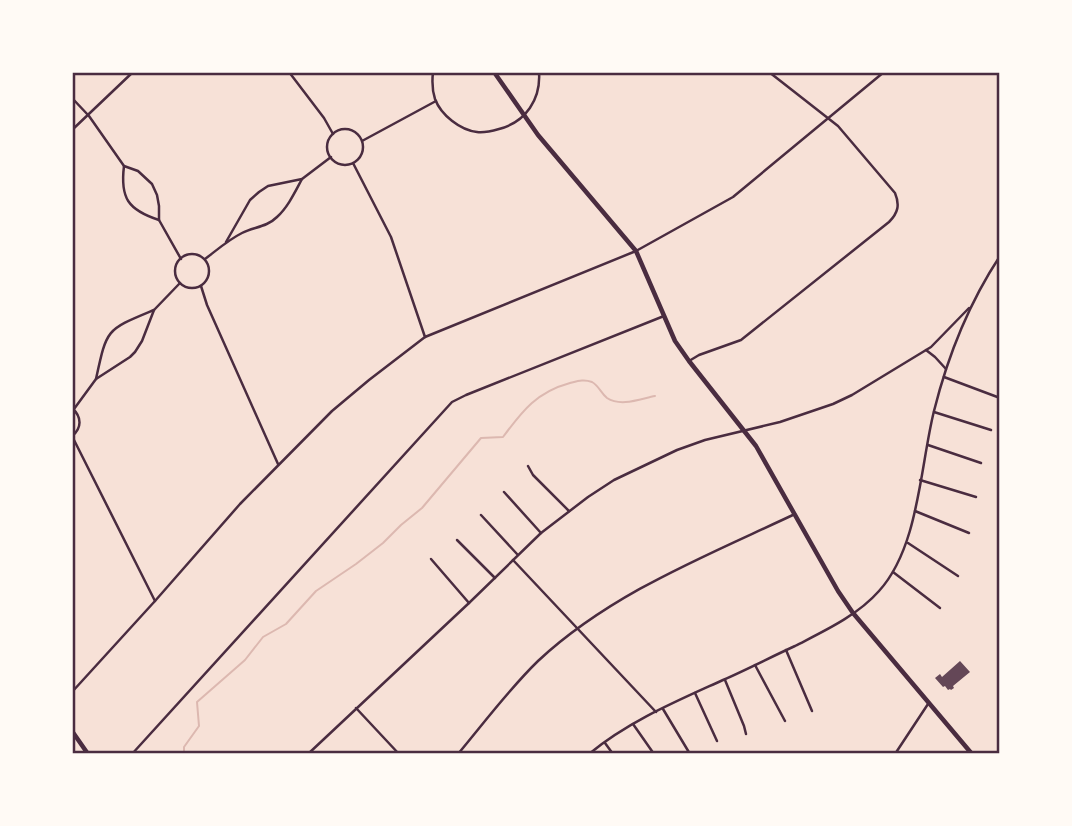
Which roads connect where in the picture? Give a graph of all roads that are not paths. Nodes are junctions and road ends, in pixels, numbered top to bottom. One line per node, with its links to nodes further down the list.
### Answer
1 (134, 72): 10 (street)
2 (289, 72): 14 (street)
3 (433, 72): 9 (street)
4 (494, 72): 11 (main road)
5 (539, 72): 11 (street)
6 (769, 72): 12 (street)
7 (884, 72): 12 (street)
8 (72, 98): 10 (street)
9 (436, 101): 11 (street); 15 (street)
10 (89, 116): 13 (street); 18 (street)
11 (524, 116): 22 (main road)
12 (827, 118): 22 (street); 33 (street)
13 (72, 130)
14 (333, 134): 15 (street); 16 (street)
15 (362, 141): 17 (street)
16 (331, 158): 17 (street); 19 (street)
17 (353, 163): 31 (street)
18 (124, 166): 20 (street); 20 (street)
19 (302, 179): 21 (street); 21 (street)
20 (159, 220): 24 (street)
21 (226, 242): 25 (street)
22 (636, 251): 30 (main road); 31 (street)
23 (1000, 256): 28 (street)
24 (181, 259): 25 (street); 26 (street)
25 (205, 259): 27 (street)
26 (180, 283): 27 (street); 29 (street)
27 (201, 286): 45 (street)
28 (969, 308): 32 (street); 34 (street)
29 (154, 310): 36 (street); 36 (street)
30 (664, 316): 33 (main road); 86 (street)
31 (425, 337): 45 (street)
32 (926, 350): 34 (street); 41 (street)
33 (689, 361): 41 (main road)
34 (946, 369): 35 (street)
35 (943, 377): 37 (street); 39 (street)
36 (96, 379): 38 (street)
37 (1000, 398)
38 (73, 409): 42 (street)
39 (933, 412): 40 (street); 43 (street)
40 (991, 430)
41 (744, 431): 50 (street); 52 (main road)
42 (72, 436): 64 (street)
43 (926, 445): 44 (street); 47 (street)
44 (981, 463)
45 (278, 464): 64 (street)
46 (528, 466): 50 (street)
47 (920, 480): 49 (street); 51 (street)
48 (504, 492): 54 (street)
49 (976, 497)
50 (569, 511): 54 (street)
51 (915, 511): 55 (street); 57 (street)
52 (795, 514): 67 (main road); 68 (street)
53 (481, 515): 58 (street)
54 (541, 533): 58 (street)
55 (969, 533)
56 (457, 540): 63 (street)
57 (907, 542): 61 (street); 62 (street)
58 (518, 555): 60 (street)
59 (431, 559): 65 (street)
60 (513, 560): 63 (street); 68 (street)
61 (893, 572): 66 (street); 67 (street)
62 (958, 576)
63 (495, 578): 65 (street)
64 (155, 601): 72 (street)
65 (469, 603): 75 (street)
66 (940, 608)
67 (853, 614): 69 (street); 74 (main road)
68 (578, 628): 78 (street); 89 (street)
69 (786, 650): 70 (street); 77 (street)
70 (755, 665): 71 (street); 79 (street)
71 (724, 680): 73 (street); 82 (street)
72 (72, 692)
73 (695, 693): 76 (street); 83 (street)
74 (928, 704): 94 (street); 95 (main road)
75 (356, 708): 87 (street); 88 (street)
76 (662, 708): 78 (street); 93 (street)
77 (812, 710)
78 (656, 712): 80 (street)
79 (785, 721)
80 (633, 724): 84 (street); 92 (street)
81 (72, 731): 85 (main road)
82 (746, 734)
83 (717, 741)
84 (604, 742): 90 (street); 91 (street)
85 (88, 754)
86 (132, 754)
87 (308, 754)
88 (399, 754)
89 (458, 754)
90 (589, 754)
91 (613, 754)
92 (654, 754)
93 (690, 754)
94 (895, 754)
95 (972, 754)

